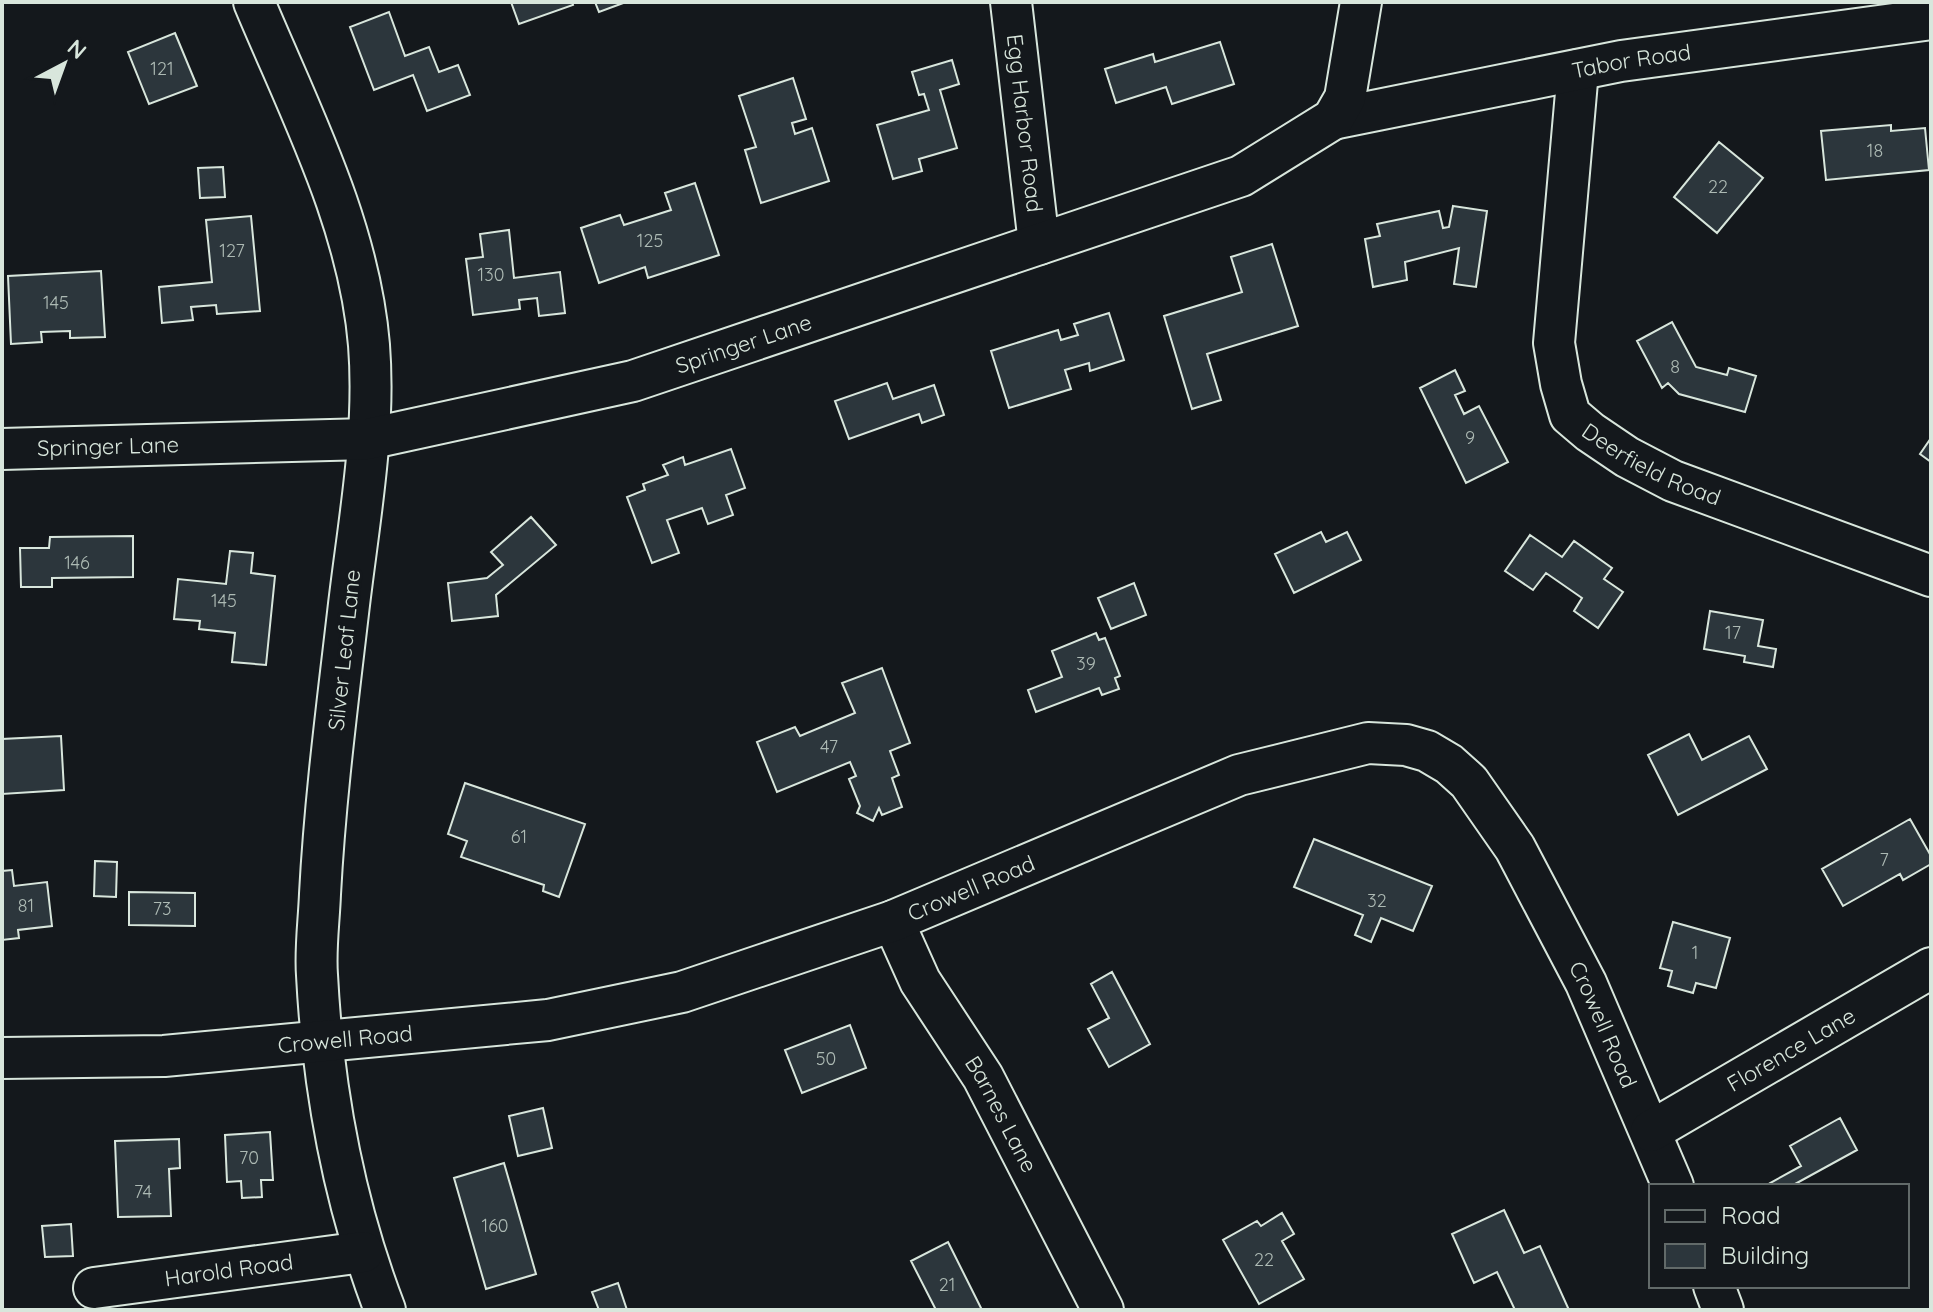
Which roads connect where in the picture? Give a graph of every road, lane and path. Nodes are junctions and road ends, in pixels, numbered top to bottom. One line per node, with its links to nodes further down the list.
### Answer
1 (254, 2): 8 (street, Silver Leaf Lane)
2 (1011, 2): 7 (street, Egg Harbor Road)
3 (1361, 2): 6 (street)
4 (1908, 15): 5 (street, Tabor Road)
5 (1578, 70): 6 (street, Tabor Road); 10 (street, Deerfield Road)
6 (1333, 119): 7 (street, Springer Lane)
7 (1039, 244): 8 (street, Springer Lane)
8 (368, 439): 9 (street, Springer Lane); 13 (street, Silver Leaf Lane)
9 (2, 449)
10 (1931, 576)
11 (893, 921): 13 (street, Crowell Road); 15 (street, Crowell Road); 21 (street, Barnes Lane)
12 (1931, 968): 15 (street, Florence Lane)
13 (323, 1042): 14 (street, Crowell Road); 17 (street, Silver Leaf Lane)
14 (2, 1058)
15 (1651, 1131): 16 (street, Crowell Road)
16 (1672, 1184)
17 (363, 1252): 18 (street, Harold Road); 20 (street, Silver Leaf Lane)
18 (94, 1288)
19 (1715, 1288): 22 (street)
20 (385, 1310)
21 (1103, 1310)
22 (1723, 1310)

